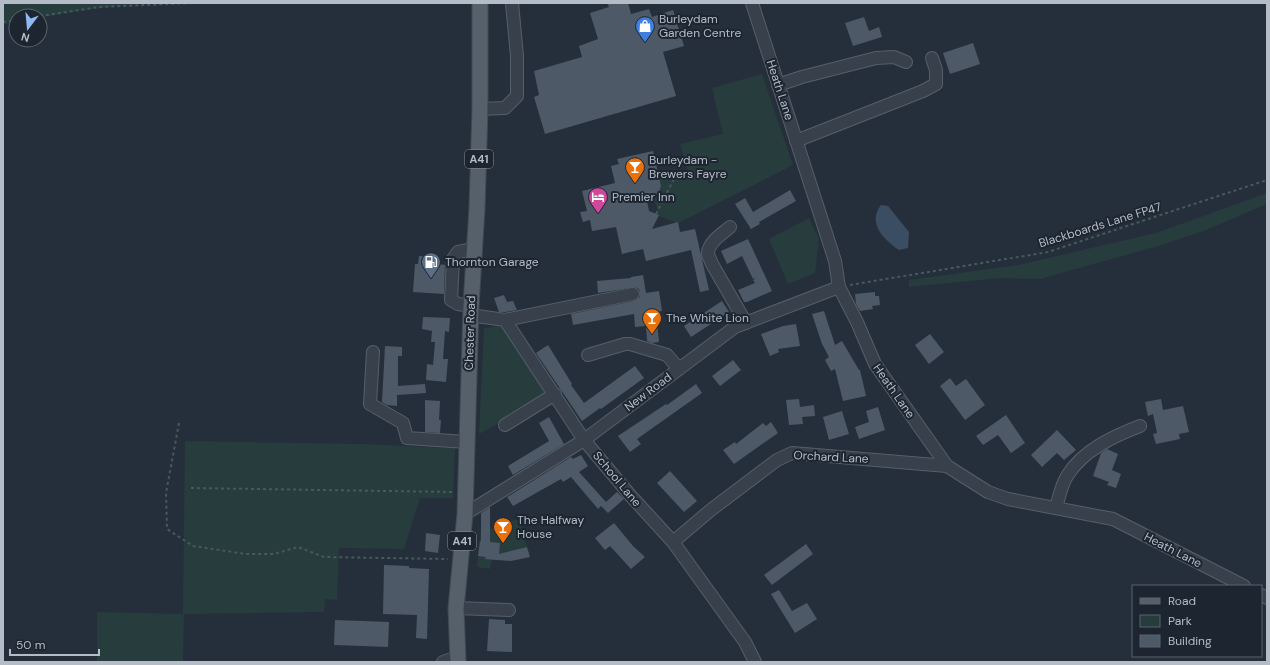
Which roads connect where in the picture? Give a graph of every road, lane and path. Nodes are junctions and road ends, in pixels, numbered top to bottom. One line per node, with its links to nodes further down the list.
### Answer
1 (193, 3): 5 (path)
2 (480, 3): 9 (main road, Chester Road / A41)
3 (512, 3): 9 (street)
4 (752, 3): 8 (street, Heath Lane)
5 (48, 15)
6 (932, 58): 10 (street)
7 (906, 62): 8 (street)
8 (778, 85): 10 (street, Heath Lane)
9 (480, 108): 15 (main road, Chester Road / A41)
10 (796, 141): 16 (street, Heath Lane)
11 (676, 175): 13 (path)
12 (1267, 180): 16 (path, Blackboards Lane FP47)
13 (656, 214)
14 (730, 227): 20 (street)
15 (474, 249): 18 (main road, Chester Road / A41); 18 (street)
16 (839, 287): 20 (street, New Road); 30 (street, Heath Lane)
17 (633, 294): 19 (street)
18 (470, 310): 19 (street); 29 (main road, Chester Road / A41)
19 (505, 320): 24 (street, School Lane)
20 (746, 323): 23 (street, New Road)
21 (373, 352): 29 (street)
22 (588, 355): 23 (street)
23 (679, 368): 28 (street, New Road)
24 (554, 394): 26 (street); 28 (street, School Lane)
25 (179, 423): 36 (path)
26 (505, 425)
27 (1140, 426): 33 (street)
28 (584, 440): 34 (street, New Road); 35 (street, School Lane)
29 (467, 442): 32 (main road, Chester Road / A41)
30 (947, 466): 33 (street, Heath Lane); 35 (street, Orchard Lane)
31 (191, 488): 32 (path)
32 (465, 493): 34 (main road, Chester Road / A41)
33 (1056, 508): 37 (street, Heath Lane)
34 (465, 514): 36 (main road, Chester Road / A41)
35 (673, 542): 41 (street, School Lane)
36 (460, 559): 38 (main road, Chester Road / A41)
37 (1242, 585)
38 (456, 608): 39 (street); 40 (main road, Chester Road / A41)
39 (509, 610)
40 (453, 660)
41 (755, 662)

